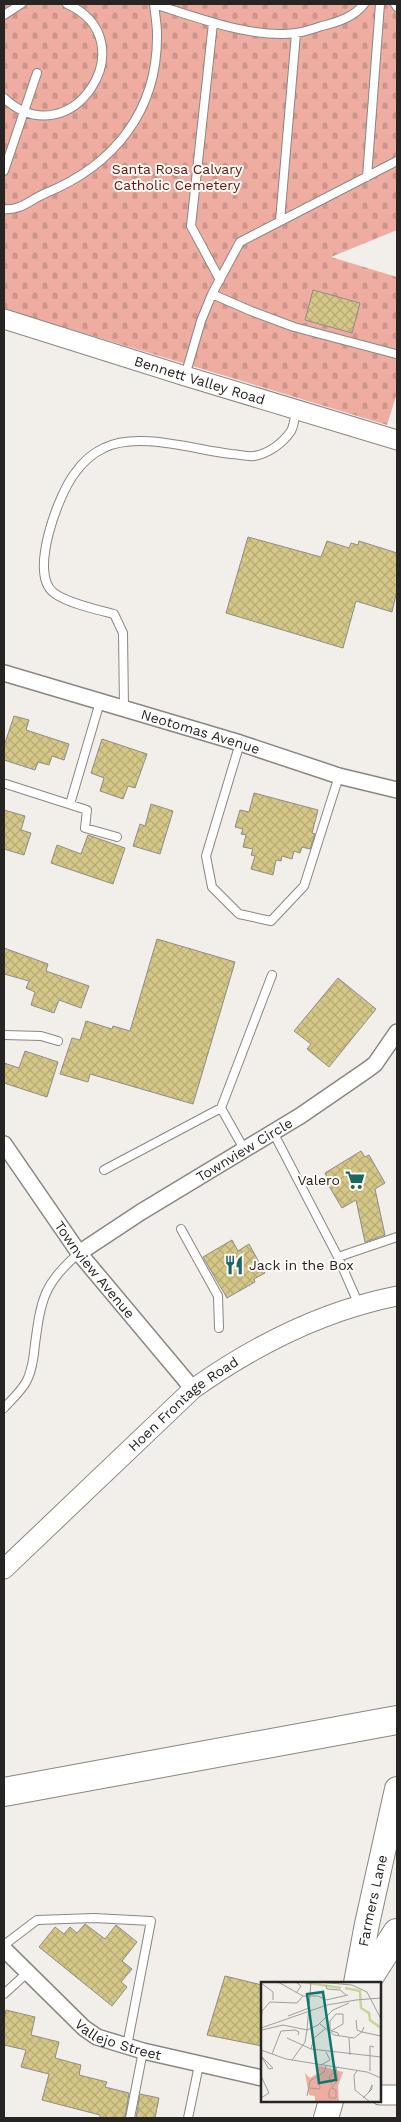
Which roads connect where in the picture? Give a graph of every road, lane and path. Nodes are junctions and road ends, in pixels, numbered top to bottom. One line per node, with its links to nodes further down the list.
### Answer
1 (22, 4): 8 (lane)
2 (67, 4): 13 (lane)
3 (154, 4): 9 (lane); 17 (lane)
4 (364, 4): 10 (lane)
5 (380, 4): 16 (lane)
6 (395, 4): 7 (lane)
7 (397, 7)
8 (4, 16)
9 (213, 23): 10 (lane); 19 (lane)
10 (296, 33): 18 (lane)
11 (37, 73): 13 (lane)
12 (4, 98): 13 (lane)
13 (24, 111): 15 (lane)
14 (397, 160): 16 (lane)
15 (4, 171)
16 (367, 177): 18 (lane)
17 (4, 209)
18 (280, 221): 19 (lane)
19 (220, 280): 20 (lane)
20 (212, 294): 22 (lane); 23 (lane)
21 (4, 318): 23 (street, Bennett Valley Road)
22 (396, 354)
23 (185, 376): 24 (street, Bennett Valley Road)
24 (296, 410): 25 (street, Bennett Valley Road); 28 (lane)
25 (397, 440)
26 (4, 673): 27 (street, Neotomas Avenue)
27 (100, 702): 28 (street, Neotomas Avenue); 33 (lane)
28 (124, 708): 29 (street, Neotomas Avenue)
29 (240, 742): 30 (street, Neotomas Avenue); 30 (lane)
30 (339, 776): 32 (street, Neotomas Avenue)
31 (6, 784): 33 (lane)
32 (397, 790)
33 (70, 804): 34 (lane)
34 (117, 837)
35 (272, 975): 39 (lane)
36 (397, 1032): 40 (street, Townview Circle)
37 (4, 1035): 38 (lane)
38 (58, 1041)
39 (222, 1108): 42 (lane); 43 (lane)
40 (273, 1132): 42 (street, Townview Circle); 47 (lane)
41 (4, 1144): 46 (street, Townview Avenue)
42 (244, 1149): 46 (street, Townview Circle)
43 (104, 1170)
44 (181, 1229): 50 (lane)
45 (397, 1237): 47 (lane)
46 (79, 1253): 51 (street, Townview Avenue); 52 (lane)
47 (338, 1257): 49 (lane)
48 (397, 1296): 49 (street, Hoen Frontage Road)
49 (360, 1305): 51 (street, Hoen Frontage Road)
50 (219, 1328)
51 (193, 1389): 53 (street, Hoen Frontage Road)
52 (4, 1408)
53 (4, 1569)
54 (397, 1720): 56 (highway)
55 (397, 1789): 61 (main road, Farmers Lane)
56 (4, 1792)
57 (397, 1933): 62 (highway)
58 (4, 1945): 64 (lane)
59 (4, 1949): 60 (street, Vallejo Street)
60 (27, 1973): 63 (lane); 64 (street, Vallejo Street)
61 (356, 1982)
62 (366, 1982)
63 (4, 1994)
64 (127, 2046): 65 (street, Vallejo Street)
65 (143, 2051): 66 (street, Vallejo Street); 71 (lane)
66 (199, 2065): 67 (street, Vallejo Street); 72 (lane)
67 (261, 2078)
68 (397, 2094): 69 (street)
69 (381, 2095)
70 (331, 2102): 73 (main road)
71 (130, 2118)
72 (188, 2118)
73 (326, 2118)

